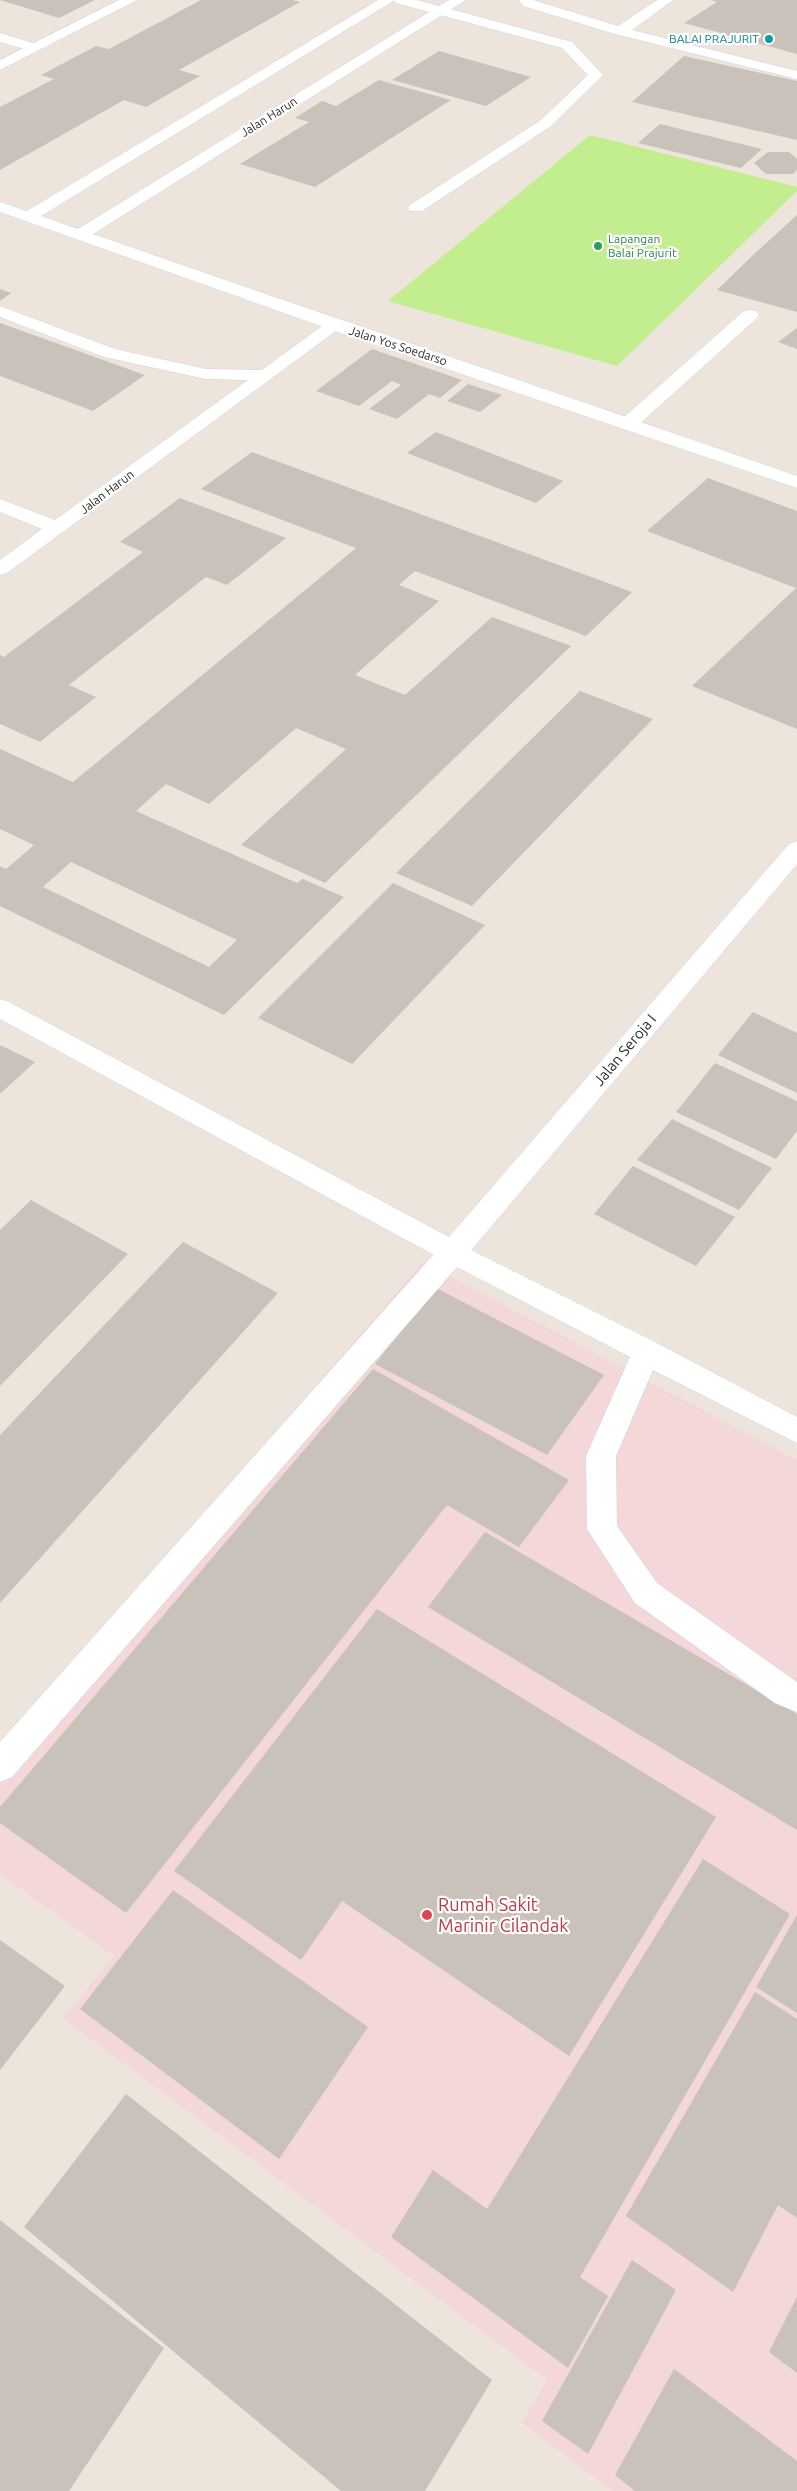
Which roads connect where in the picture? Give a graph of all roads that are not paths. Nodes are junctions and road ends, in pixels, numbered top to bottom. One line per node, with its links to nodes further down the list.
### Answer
1 (130, 0): 10 (street)
2 (388, 0): 15 (street)
3 (401, 0): 7 (street)
4 (459, 0): 7 (street, Jalan Harun)
5 (526, 0): 8 (street)
6 (666, 0): 8 (street)
7 (442, 10): 14 (street); 16 (street, Jalan Harun)
8 (620, 31): 12 (street)
9 (0, 37): 10 (street)
10 (35, 48): 11 (street)
11 (0, 66)
12 (797, 75)
13 (0, 207): 15 (street, Jalan Yos Soedarso)
14 (416, 208)
15 (28, 217): 16 (street, Jalan Yos Soedarso)
16 (80, 235): 19 (street, Jalan Yos Soedarso)
17 (0, 311): 20 (street)
18 (750, 314): 21 (street)
19 (335, 325): 20 (street, Jalan Harun); 21 (street, Jalan Yos Soedarso)
20 (264, 375): 24 (street, Jalan Harun)
21 (629, 423): 22 (street, Jalan Yos Soedarso)
22 (797, 482)
23 (0, 505): 24 (street)
24 (58, 528): 25 (street, Jalan Harun)
25 (0, 569)
26 (797, 848): 28 (street, Jalan Seroja I)
27 (0, 1008): 28 (street)
28 (453, 1252): 29 (street); 32 (street, Jalan Seroja I)
29 (648, 1352): 30 (street); 31 (street)
30 (797, 1431)
31 (797, 1698)
32 (0, 1766)

